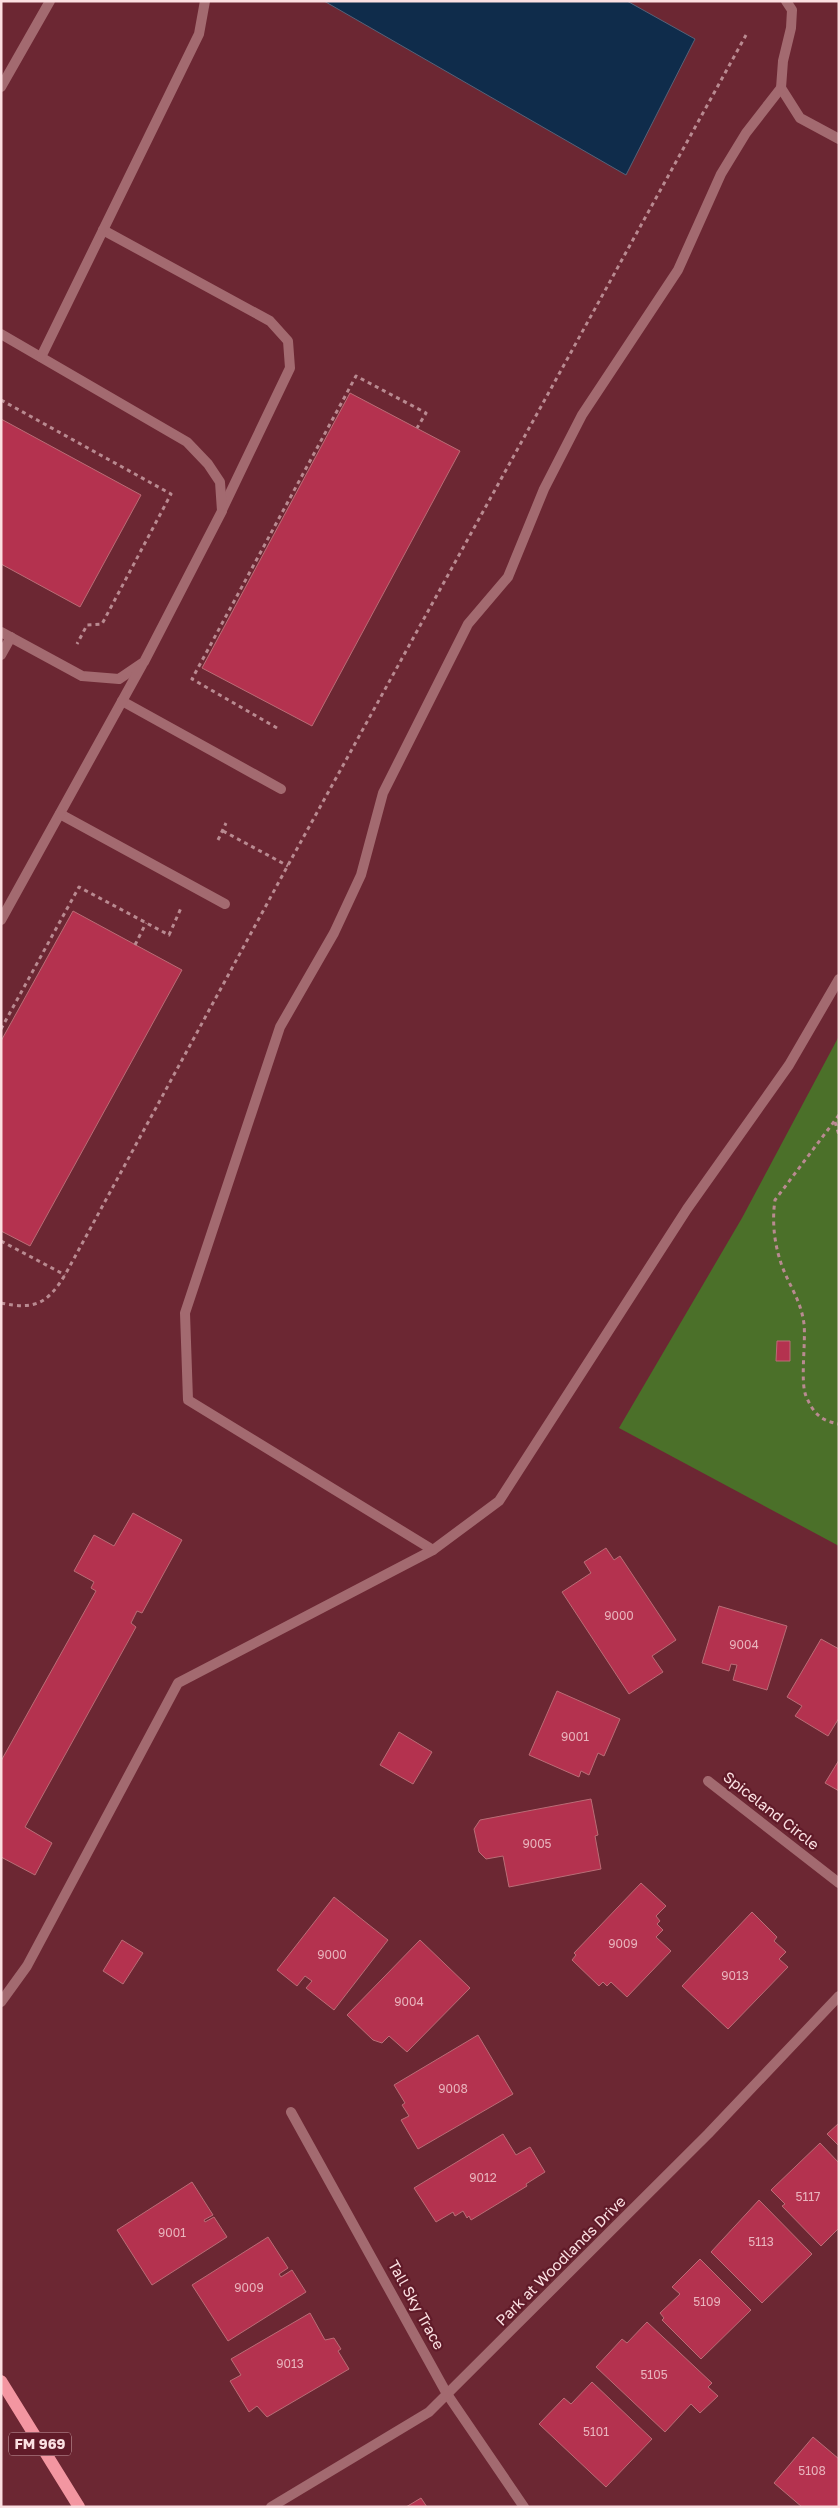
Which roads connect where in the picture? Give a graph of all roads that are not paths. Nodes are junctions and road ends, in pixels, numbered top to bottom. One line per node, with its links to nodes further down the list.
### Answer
1 (50, 1): 4 (street)
2 (205, 1): 7 (street)
3 (786, 1): 5 (street)
4 (1, 87)
5 (781, 88): 6 (street); 20 (street)
6 (839, 139)
7 (103, 230): 9 (street); 10 (street)
8 (1, 334): 9 (street)
9 (41, 357): 10 (street)
10 (222, 511): 13 (street)
11 (6, 634): 12 (street); 13 (street)
12 (1, 654)
13 (144, 662): 14 (street)
14 (122, 701): 15 (street); 16 (street)
15 (281, 789)
16 (60, 814): 17 (street); 18 (street)
17 (225, 904)
18 (1, 920)
19 (839, 979): 20 (street)
20 (433, 1550): 24 (street)
21 (708, 1781): 22 (street, Spiceland Circle)
22 (839, 1883)
23 (839, 1996): 27 (street, Park at Woodlands Drive)
24 (1, 2002)
25 (291, 2112): 27 (street, Tall Sky Trace)
26 (1, 2380): 28 (main road, FM 969 / FM 969)
27 (448, 2394): 29 (street, Park at Woodlands Drive); 30 (street, Tall Sky Trace)
28 (79, 2507)
29 (271, 2507)
30 (524, 2507)

